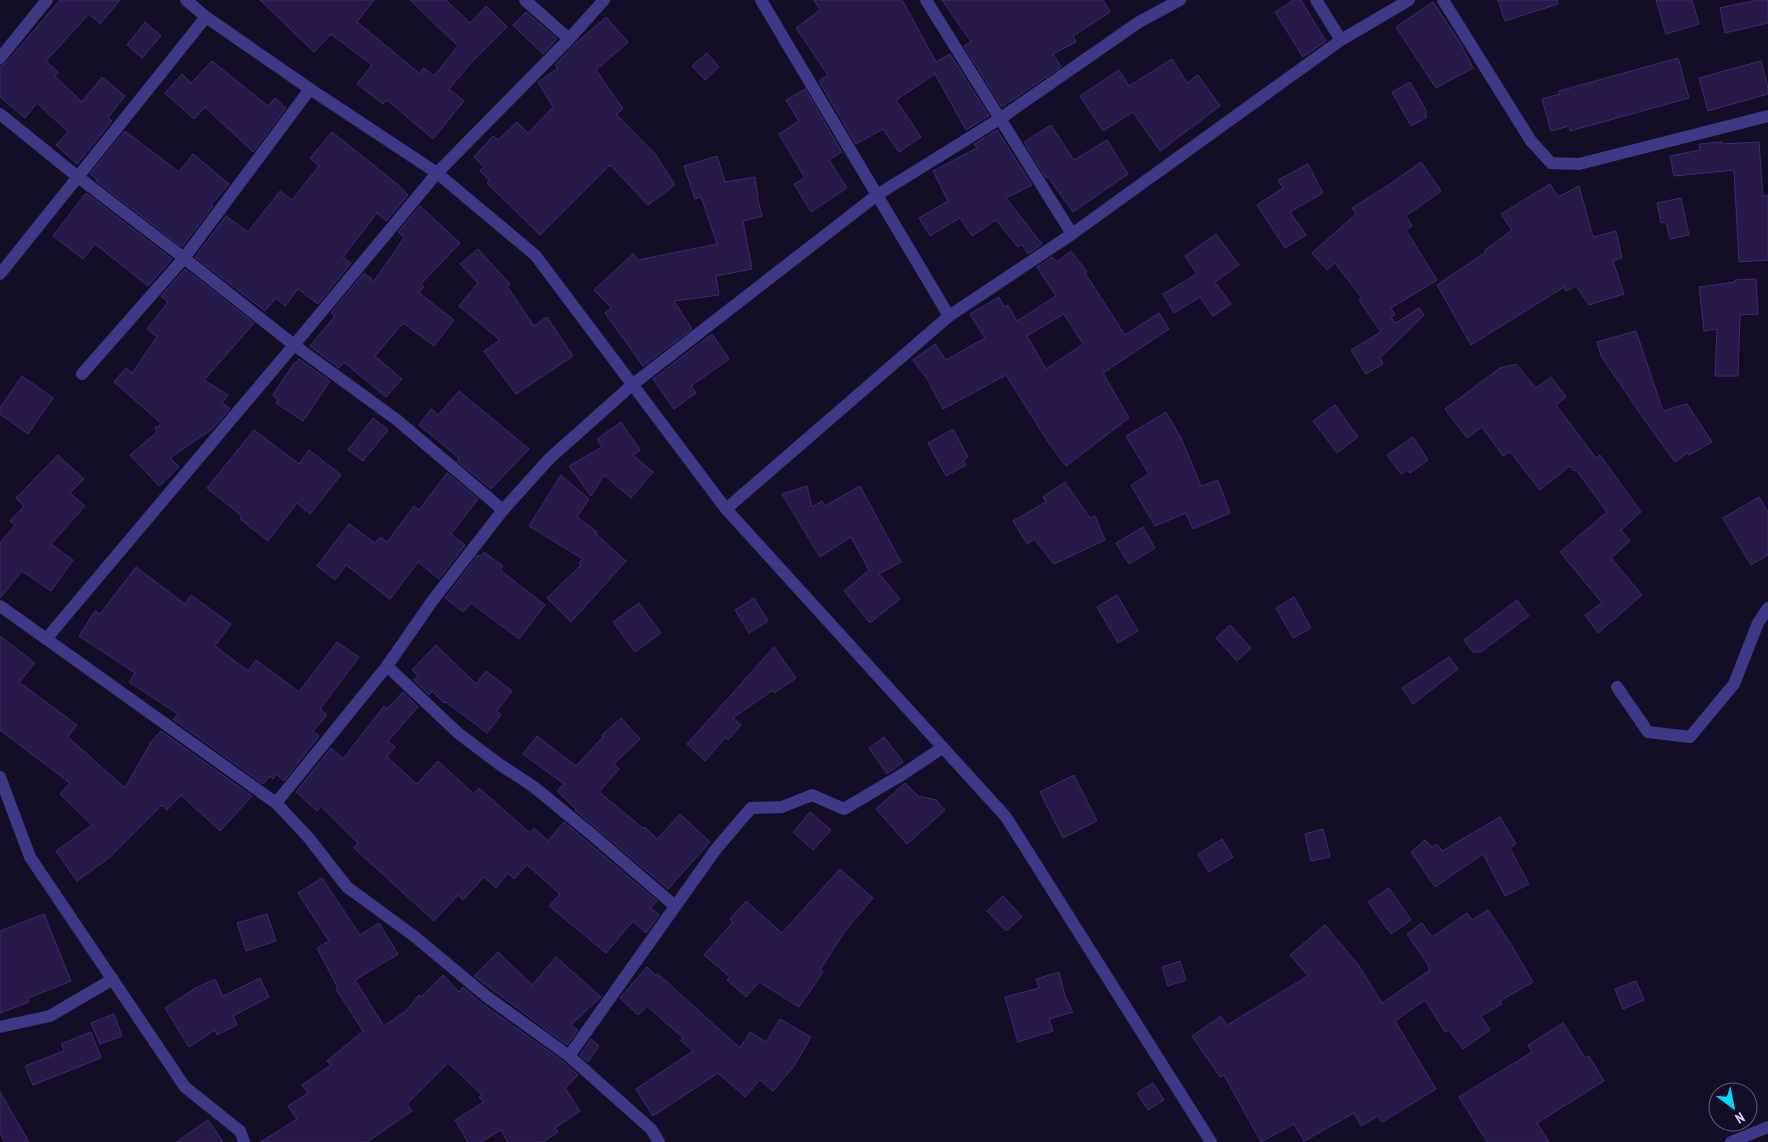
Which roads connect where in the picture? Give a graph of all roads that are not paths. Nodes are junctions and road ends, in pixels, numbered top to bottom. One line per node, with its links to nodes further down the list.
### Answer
1 (47, 0): 14 (street)
2 (186, 0): 11 (street)
3 (525, 0): 12 (street)
4 (604, 0): 12 (street)
5 (761, 0): 21 (street)
6 (926, 0): 18 (street)
7 (1180, 0): 18 (street)
8 (1316, 0): 13 (street)
9 (1409, 0): 13 (street)
10 (1443, 0): 17 (street)
11 (206, 17): 15 (street); 20 (street)
12 (569, 39): 19 (street)
13 (1341, 40): 22 (street)
14 (0, 58)
15 (310, 89): 19 (street); 23 (street)
16 (0, 114): 20 (street)
17 (1768, 116)
18 (1001, 118): 21 (street); 22 (street)
19 (437, 173): 26 (street); 28 (street)
20 (78, 178): 23 (street); 24 (street)
21 (877, 195): 25 (street); 28 (street)
22 (1072, 234): 25 (street)
23 (184, 258): 26 (street); 27 (street)
24 (0, 274)
25 (949, 316): 29 (street)
26 (294, 345): 30 (street); 33 (street)
27 (82, 374)
28 (632, 385): 29 (street); 30 (street)
29 (726, 509): 36 (street)
30 (503, 510): 34 (street)
31 (0, 606): 33 (street)
32 (1768, 608): 35 (street)
33 (46, 639): 38 (street)
34 (387, 666): 38 (street); 39 (street)
35 (1617, 687)
36 (942, 748): 39 (street); 46 (street)
37 (0, 777): 40 (street)
38 (276, 803): 42 (street)
39 (675, 906): 42 (street)
40 (113, 979): 41 (street); 44 (street)
41 (0, 1028)
42 (569, 1056): 45 (street)
43 (1768, 1126): 47 (street)
44 (244, 1142)
45 (659, 1142)
46 (1211, 1142)
47 (1731, 1142)

